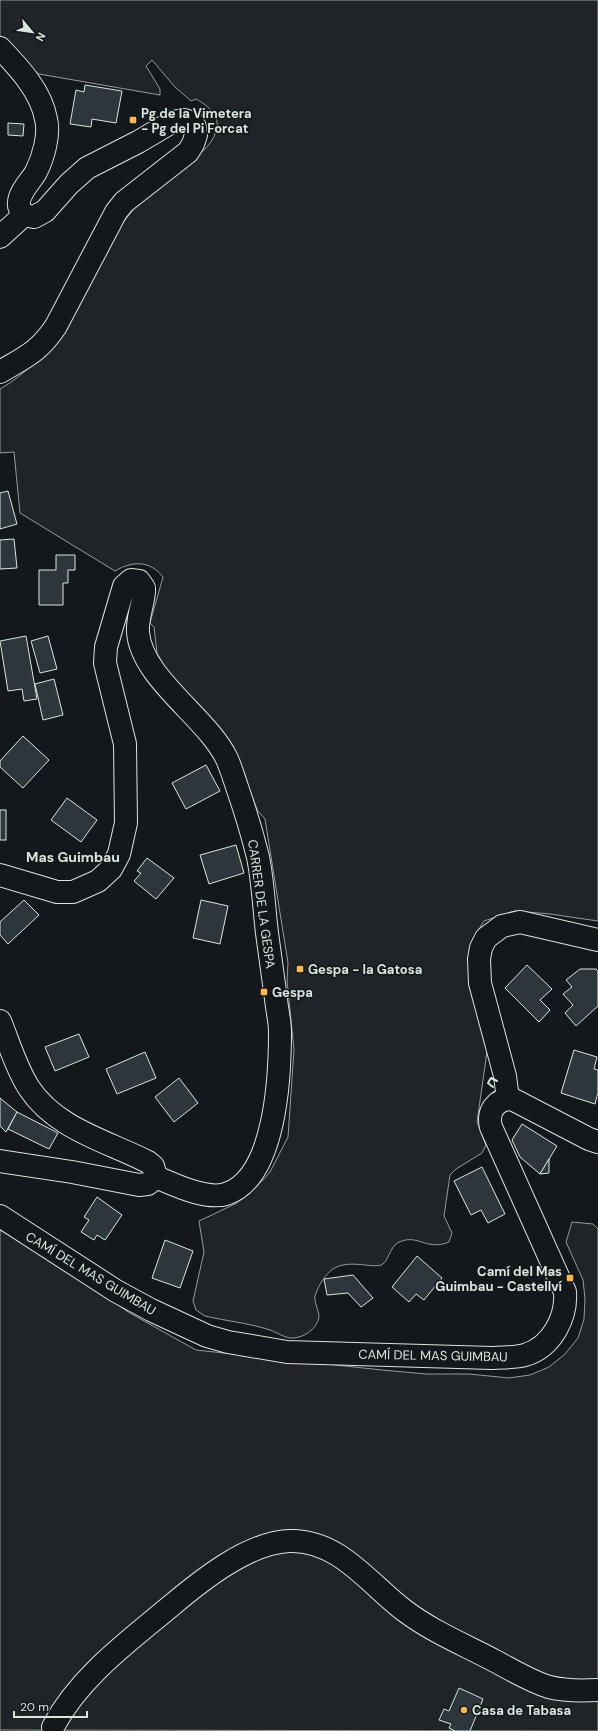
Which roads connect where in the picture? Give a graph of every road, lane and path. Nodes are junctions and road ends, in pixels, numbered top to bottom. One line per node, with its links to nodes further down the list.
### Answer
1 (0, 48): 2 (street)
2 (24, 215): 3 (street); 4 (street)
3 (0, 237)
4 (0, 372)
5 (0, 875): 11 (street, CARRER DE LA GESPA)
6 (598, 940): 8 (street)
7 (0, 1021): 11 (street)
8 (508, 1099): 9 (street); 12 (street, CAMÍ DEL MAS GUIMBAU)
9 (598, 1142)
10 (0, 1161): 11 (street)
11 (156, 1177)
12 (0, 1216)
13 (598, 1690): 14 (street)
14 (53, 1727)

